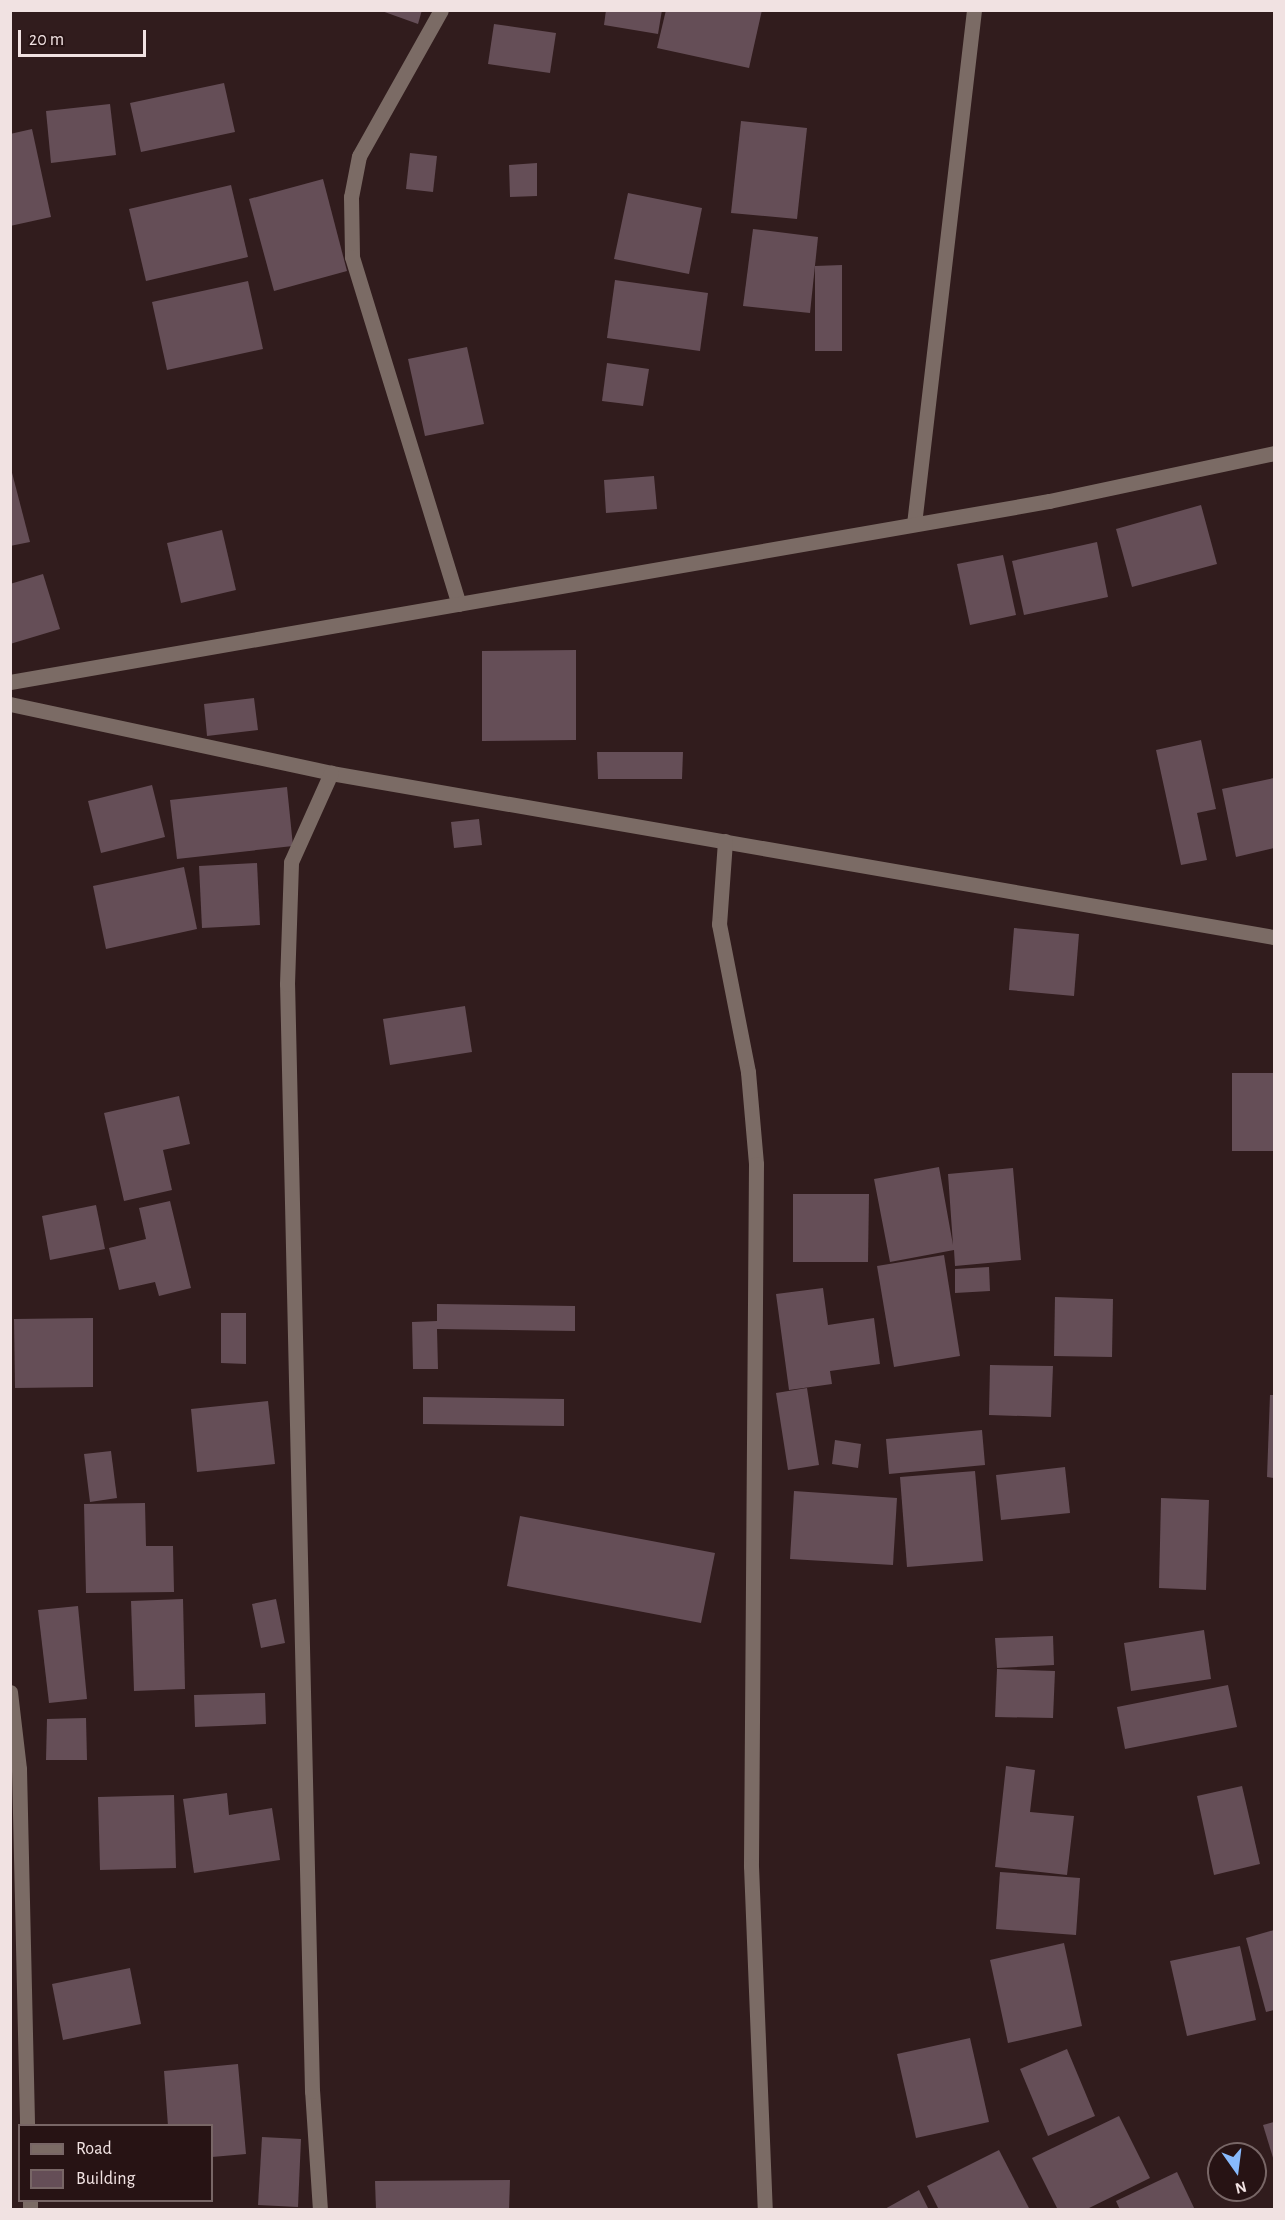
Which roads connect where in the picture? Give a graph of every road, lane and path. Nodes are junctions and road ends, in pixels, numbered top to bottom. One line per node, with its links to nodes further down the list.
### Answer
1 (441, 10): 5 (street)
2 (974, 10): 4 (street)
3 (1275, 453): 4 (street)
4 (914, 524): 5 (street)
5 (459, 603): 6 (street)
6 (10, 682)
7 (10, 704): 8 (street)
8 (331, 773): 9 (street); 13 (street)
9 (725, 841): 10 (street); 14 (street)
10 (1275, 937)
11 (10, 1692): 12 (street)
12 (27, 2124)
13 (320, 2210)
14 (765, 2210)

